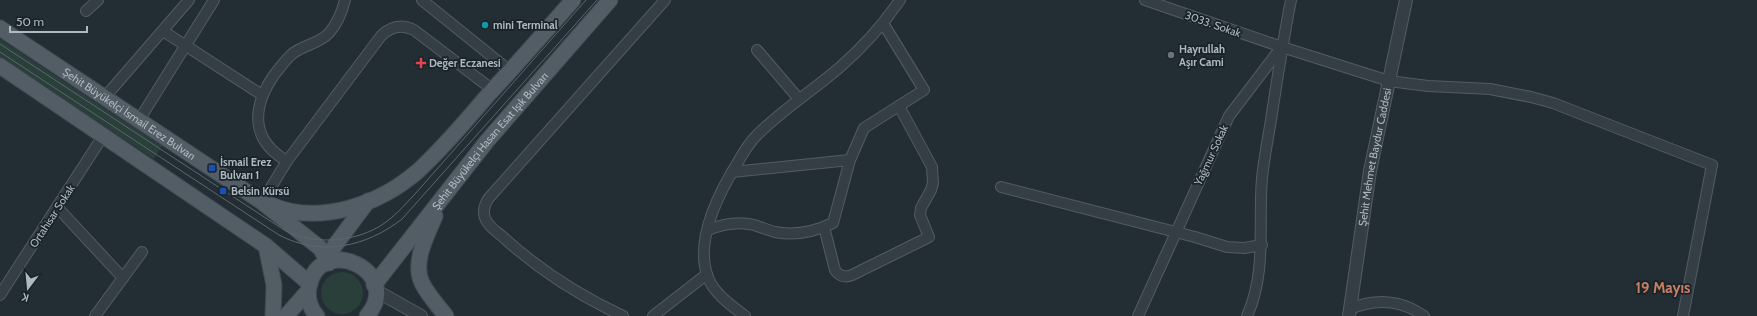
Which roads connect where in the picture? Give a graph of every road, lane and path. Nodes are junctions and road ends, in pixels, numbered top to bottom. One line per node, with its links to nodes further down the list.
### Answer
1 (98, 0): 13 (street)
2 (189, 0): 16 (street)
3 (214, 0): 17 (street)
4 (345, 0): 24 (street)
5 (422, 0): 21 (street)
6 (573, 0): 21 (main road)
7 (610, 0): 34 (main road, Şehit Büyükelçi Hasan Esat Işık Bulvarı)
8 (665, 0): 58 (street)
9 (900, 0): 14 (street)
10 (1145, 0): 18 (street, 3033. Sokak)
11 (1291, 0): 18 (street, Yağmur Sokak)
12 (1406, 0): 22 (street, Şehit Mehmet Baydur Caddesi)
13 (86, 11)
14 (883, 23): 26 (street); 27 (street)
15 (0, 28): 25 (main road, Şehit Büyükelçi İsmail Erez Bulvarı)
16 (163, 31): 17 (street); 25 (street)
17 (186, 46): 24 (street); 28 (street)
18 (1282, 47): 22 (street, 3033. Sokak); 40 (street, Yağmur Sokak); 41 (street)
19 (757, 50): 26 (street)
20 (0, 66): 29 (main road)
21 (510, 71): 23 (main road)
22 (1389, 81): 50 (street, Şehit Mehmet Baydur Caddesi); 64 (street, 3033. Sokak)
23 (493, 90): 31 (street); 35 (main road)
24 (262, 94): 31 (street)
25 (105, 97): 28 (main road, Şehit Büyükelçi İsmail Erez Bulvarı)
26 (798, 98): 32 (street)
27 (899, 106): 30 (street); 38 (street)
28 (139, 120): 36 (main road, Şehit Büyükelçi İsmail Erez Bulvarı)
29 (103, 136): 37 (street, Ortahisar Sokak); 42 (main road)
30 (850, 160): 32 (street); 38 (street)
31 (287, 161): 36 (street)
32 (732, 172): 39 (street)
33 (1001, 187): 40 (street)
34 (445, 195): 47 (main road, Şehit Büyükelçi Hasan Esat Işık Bulvarı); 57 (main road)
35 (369, 200): 36 (main road); 44 (main road)
36 (262, 202): 44 (main road, Şehit Büyükelçi İsmail Erez Bulvarı)
37 (57, 207): 46 (street); 49 (street, Ortahisar Sokak)
38 (824, 227): 39 (street)
39 (708, 230): 45 (street)
40 (1176, 232): 41 (street); 61 (street, Yağmur Sokak)
41 (1262, 245): 62 (street)
42 (266, 246): 48 (main road); 52 (main road)
43 (142, 252): 46 (street)
44 (330, 262): 47 (main road); 48 (main road)
45 (707, 274): 59 (street); 60 (street)
46 (123, 278): 51 (street)
47 (375, 287): 55 (main road); 56 (street)
48 (309, 288): 53 (main road); 54 (main road)
49 (0, 295)
50 (1350, 313): 63 (street)
51 (94, 316)
52 (273, 316)
53 (286, 316)
54 (317, 316)
55 (367, 316)
56 (421, 316)
57 (446, 316)
58 (623, 316)
59 (653, 316)
60 (745, 316)
61 (1138, 316)
62 (1247, 316)
63 (1424, 316)
64 (1683, 316)

